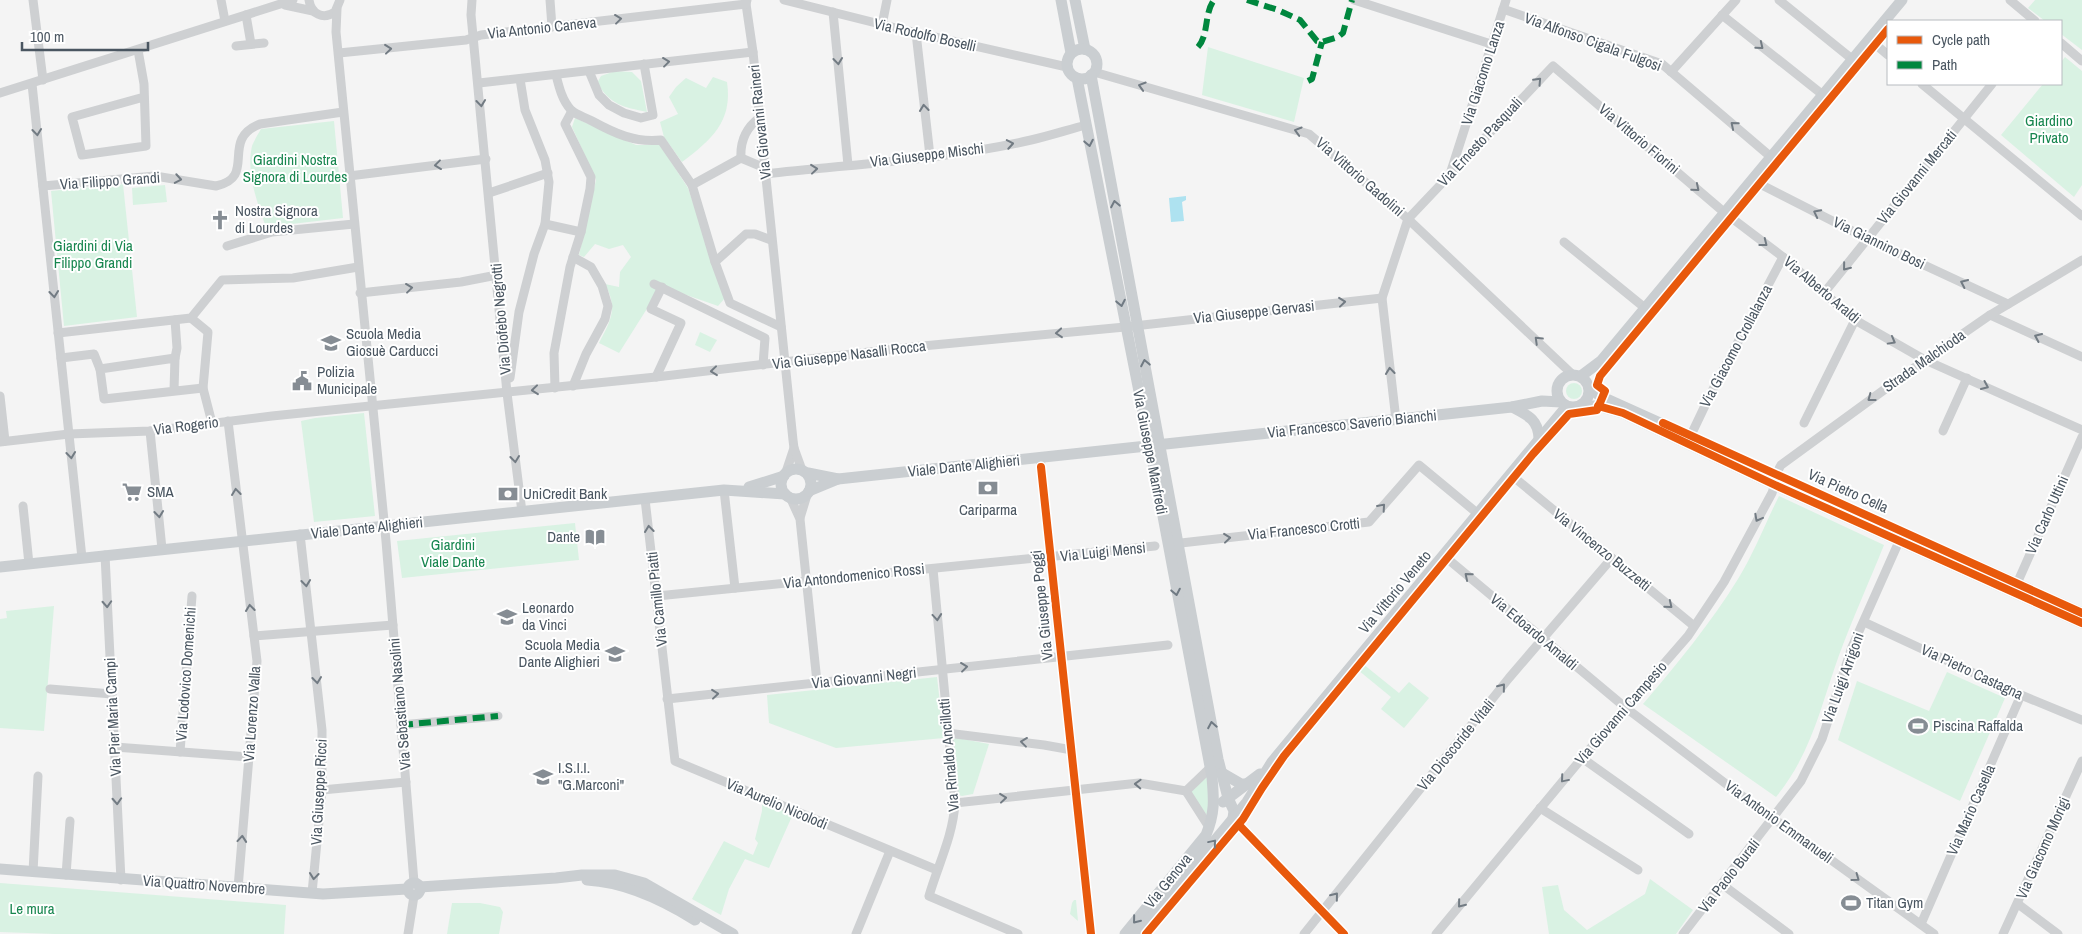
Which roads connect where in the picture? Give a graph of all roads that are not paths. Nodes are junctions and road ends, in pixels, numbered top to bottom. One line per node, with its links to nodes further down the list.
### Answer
1 (33, 0): 57 (street)
2 (220, 0): 28 (street)
3 (293, 0): 18 (street)
4 (309, 0): 24 (street)
5 (472, 0): 33 (street, Via Diofebo Negrotti)
6 (550, 0): 30 (street)
7 (784, 0): 20 (street, Via Rodolfo Boselli)
8 (887, 0): 29 (street)
9 (1061, 0): 44 (main road)
10 (1075, 0): 40 (main road)
11 (1354, 0): 37 (street)
12 (1506, 0): 22 (street, Via Giacomo Lanza)
13 (1736, 0): 26 (street)
14 (1779, 0): 46 (street)
15 (1902, 0): 34 (main road)
16 (2010, 0): 27 (street)
17 (746, 2): 19 (street, Via Antonio Caneva); 42 (street, Via Giovanni Raineri)
18 (282, 4): 24 (street); 25 (street)
19 (704, 4): 30 (street, Via Antonio Caneva, one-way to 19)
20 (814, 4): 23 (street, Via Rodolfo Boselli)
21 (339, 5): 24 (street); 31 (street, Via Sebastiano Nasolini)
22 (1503, 9): 37 (street, Via Giacomo Lanza); 52 (street, Via Alfonso Cigala Fulgosi)
23 (833, 12): 29 (street, Via Rodolfo Boselli); 74 (street, one-way to 74)
24 (316, 13): 31 (street)
25 (246, 15): 28 (street); 36 (street)
26 (1722, 15): 52 (street); 63 (street, one-way to 63)
27 (2034, 20)
28 (226, 21): 41 (street)
29 (882, 25): 32 (street, Via Rodolfo Boselli)
30 (552, 27): 33 (street, Via Antonio Caneva)
31 (336, 32): 43 (street, Via Sebastiano Nasolini)
32 (916, 33): 50 (street, Via Rodolfo Boselli); 70 (street, one-way to 32)
33 (474, 38): 43 (street, Via Antonio Caneva, one-way to 33); 58 (street, Via Diofebo Negrotti)
34 (1869, 39): 45 (street); 46 (main road)
35 (264, 43): 36 (street)
36 (251, 44): 39 (street)
37 (1491, 44): 77 (street, Via Giacomo Lanza)
38 (2062, 44): 47 (street)
39 (236, 46)
40 (1085, 49): 44 (main road); 54 (main road)
41 (138, 50): 57 (street); 64 (street)
42 (753, 52): 48 (street, one-way to 42); 67 (street, Via Giovanni Raineri)
43 (339, 53): 66 (street, Via Sebastiano Nasolini)
44 (1071, 53): 50 (main road)
45 (1887, 54)
46 (1852, 60): 63 (main road)
47 (2082, 61)
48 (644, 64): 51 (street); 51 (street)
49 (1552, 66): 77 (street, Via Ernesto Pasquali, one-way to 49); 83 (street, Via Vittorio Fiorini, one-way to 83)
50 (1067, 67): 55 (main road)
51 (589, 71): 53 (street)
52 (1671, 72): 71 (street, Via Alfonso Cigala Fulgosi, one-way to 52)
53 (556, 74): 56 (street); 65 (street)
54 (1093, 74): 55 (main road); 85 (street, Via Vittorio Gadolini, one-way to 54); 110 (main road, Via Giuseppe Manfredi, one-way to 54)
55 (1077, 78): 69 (main road, Via Giuseppe Manfredi)
56 (520, 79): 58 (street); 76 (street, Via Diofebo Negrotti)
57 (43, 80): 59 (street)
58 (479, 83): 73 (street, Via Diofebo Negrotti, one-way to 73)
59 (32, 84): 62 (street); 81 (street, Via Filippo Grandi, one-way to 81)
60 (1923, 85): 68 (street)
61 (1991, 85): 68 (street, Via Giovanni Mercati)
62 (0, 93)
63 (1822, 95): 71 (main road)
64 (144, 96): 64 (street)
65 (572, 111): 80 (street); 88 (street)
66 (343, 112): 78 (street, Via Sebastiano Nasolini); 81 (street, Via Filippo Grandi, one-way to 66)
67 (759, 118): 72 (street); 75 (street, Via Giovanni Raineri)
68 (1964, 120): 84 (street); 89 (street, Via Giovanni Mercati)
69 (1086, 125): 70 (street, Via Giuseppe Mischi, one-way to 69); 112 (main road, Via Giuseppe Manfredi, one-way to 112)
70 (930, 156): 74 (street, Via Giuseppe Mischi)
71 (1771, 157): 79 (main road)
72 (740, 158): 75 (street); 80 (street)
73 (486, 159): 78 (street, one-way to 78); 82 (street, Via Diofebo Negrotti)
74 (848, 165): 75 (street, Via Giuseppe Mischi, one-way to 74)
75 (765, 171): 90 (street, Via Giovanni Raineri)
76 (548, 172): 82 (street); 87 (street, Via Diofebo Negrotti)
77 (1450, 174): 85 (street, Via Ernesto Pasquali)
78 (349, 176): 86 (street, Via Sebastiano Nasolini)
79 (1752, 180): 83 (main road); 89 (street, Via Giannino Bosi, one-way to 79)
80 (692, 185): 96 (street)
81 (43, 186): 113 (street, Via Filippo Grandi, one-way to 113)
82 (489, 193): 98 (street, Via Diofebo Negrotti)
83 (1725, 213): 94 (street, Via Alberto Araldi, one-way to 94); 104 (main road)
84 (2082, 216)
85 (1408, 219): 101 (street); 122 (street, Via Vittorio Gadolini, one-way to 85)
86 (354, 224): 92 (street); 97 (street, Via Sebastiano Nasolini)
87 (545, 224): 88 (street); 131 (street, Via Diofebo Negrotti)
88 (581, 232): 93 (street)
89 (1868, 239): 100 (street, Via Giovanni Mercati, one-way to 100); 103 (street, Via Giannino Bosi, one-way to 89)
90 (771, 240): 96 (street); 111 (street, Via Giovanni Raineri)
91 (1564, 242): 104 (street)
92 (227, 246)
93 (574, 256): 125 (street); 129 (street)
94 (1783, 257): 100 (street, Via Alberto Araldi); 146 (street, Via Giacomo Crollalanza)
95 (2082, 260): 103 (street, Strada Malchioda)
96 (715, 262): 102 (street)
97 (358, 267): 99 (street, Via Sebastiano Nasolini); 107 (street)
98 (497, 275): 99 (street, one-way to 98); 131 (street, Via Diofebo Negrotti)
99 (360, 293): 135 (street, Via Sebastiano Nasolini)
100 (1824, 293): 109 (street, Via Alberto Araldi)
101 (1382, 298): 110 (street, Via Giuseppe Gervasi, one-way to 101); 138 (street, one-way to 101)
102 (730, 303): 106 (street); 111 (street)
103 (2008, 304): 105 (street, Strada Malchioda)
104 (1645, 308): 118 (main road)
105 (1990, 315): 114 (street, one-way to 105); 117 (street, Strada Malchioda)
106 (722, 316): 120 (street); 123 (street)
107 (190, 318): 108 (street); 128 (street)
108 (174, 320): 113 (street); 116 (street)
109 (1855, 320): 117 (street, Via Alberto Araldi, one-way to 117); 141 (street)
110 (1138, 325): 112 (street, Via Giuseppe Gervasi); 150 (main road, Via Giuseppe Manfredi, one-way to 110)
111 (781, 327): 119 (street, Via Giovanni Raineri)
112 (1126, 327): 119 (street, Via Giuseppe Nasalli Rocca, one-way to 119); 150 (main road, Via Giuseppe Manfredi)
113 (58, 333): 115 (street, Via Filippo Grandi)
114 (2082, 357)
115 (61, 358): 121 (street); 145 (street, Via Filippo Grandi)
116 (175, 358): 121 (street); 130 (street)
117 (1925, 360): 124 (street, Via Alberto Araldi); 157 (street, Strada Malchioda, one-way to 157)
118 (1601, 361): 122 (main road); 127 (main road)
119 (785, 362): 120 (street, Via Giuseppe Nasalli Rocca); 151 (street, Via Giovanni Raineri)
120 (763, 365): 123 (street, Via Giuseppe Nasalli Rocca, one-way to 123)
121 (100, 369): 130 (street)
122 (1577, 376): 126 (main road); 127 (main road)
123 (656, 377): 125 (street, Via Giuseppe Nasalli Rocca)
124 (1967, 378): 142 (street, Via Alberto Araldi, one-way to 142); 144 (street)
125 (573, 386): 129 (street, Via Giuseppe Nasalli Rocca)
126 (1558, 386): 133 (main road); 134 (main road)
127 (1589, 387): 136 (main road); 146 (main road, Via Pietro Cella)
128 (204, 388): 130 (street); 140 (street)
129 (555, 388): 131 (street, Via Giuseppe Nasalli Rocca, one-way to 131)
130 (174, 390)
131 (507, 393): 135 (street, Via Giuseppe Nasalli Rocca); 163 (street, one-way to 163)
132 (0, 396): 149 (street)
133 (1542, 401): 134 (main road, Via Francesco Saverio Bianchi); 137 (main road, Via Francesco Saverio Bianchi)
134 (1564, 404): 136 (main road); 148 (main road, Via Vittorio Veneto)
135 (372, 406): 139 (street, Via Rogerio); 166 (street, Via Sebastiano Nasolini)
136 (1579, 406): 157 (main road, Via Pietro Cella)
137 (1512, 407): 138 (main road, Via Francesco Saverio Bianchi); 148 (main road)
138 (1396, 420): 150 (main road, Via Francesco Saverio Bianchi)
139 (228, 421): 140 (street, Via Rogerio); 169 (street, Via Lorenzo Valla, one-way to 139)
140 (212, 423): 143 (street, Via Rogerio)
141 (1804, 423)
142 (2082, 430)
143 (150, 431): 145 (street, Via Rogerio); 172 (street, one-way to 172)
144 (1943, 432)
145 (69, 434): 149 (street, Via Rogerio); 176 (street, Via Filippo Grandi, one-way to 176)
146 (1691, 435): 157 (main road, Via Pietro Cella)
147 (2082, 437): 183 (street, Via Carlo Uttini)
148 (1539, 438): 155 (main road, Via Vittorio Veneto)
149 (2, 442)
150 (1156, 446): 152 (main road, Viale Dante Alighieri); 170 (main road, Via Giuseppe Manfredi)
151 (794, 448): 153 (street); 154 (street)
152 (1040, 457): 156 (main road, Viale Dante Alighieri); 175 (street, Via Giuseppe Poggi)
153 (805, 472): 154 (main road); 156 (main road, Viale Dante Alighieri); 159 (main road)
154 (785, 474): 158 (main road, Viale Dante Alighieri); 160 (main road)
155 (1510, 474): 164 (main road, Via Vittorio Veneto); 177 (street, Via Vincenzo Buzzetti)
156 (838, 479): 159 (main road, Viale Dante Alighieri)
157 (1775, 479): 168 (main road, Via Pietro Cella); 189 (street, Via Giovanni Campesio, one-way to 189)
158 (729, 490): 160 (main road, Viale Dante Alighieri); 161 (main road, Viale Dante Alighieri); 182 (street)
159 (808, 493): 160 (main road); 165 (street)
160 (788, 495): 165 (street)
161 (645, 498): 163 (main road, Viale Dante Alighieri); 185 (street, Via Camillo Piatti, one-way to 161)
162 (23, 506): 178 (street)
163 (522, 512): 166 (main road, Viale Dante Alighieri)
164 (1477, 513): 170 (street, Via Francesco Crotti, one-way to 164); 173 (main road, Via Vittorio Veneto)
165 (800, 519): 181 (street)
166 (384, 526): 167 (main road, Viale Dante Alighieri); 188 (street, Via Sebastiano Nasolini)
167 (300, 534): 169 (main road, Viale Dante Alighieri); 190 (street, Via Giuseppe Ricci, one-way to 190)
168 (1902, 536): 183 (main road, Via Pietro Cella); 187 (street, Via Luigi Arrigoni)
169 (242, 541): 172 (main road, Viale Dante Alighieri); 191 (street, Via Lorenzo Valla, one-way to 169)
170 (1173, 544): 213 (main road, Via Giuseppe Manfredi, one-way to 213); 214 (main road, Via Giuseppe Manfredi, one-way to 170)
171 (1154, 546): 175 (street, Via Luigi Mensi)
172 (162, 549): 174 (main road, Viale Dante Alighieri)
173 (1443, 555): 192 (street, Via Edoardo Amaldi, one-way to 173); 212 (main road, Via Vittorio Veneto)
174 (105, 556): 176 (main road, Viale Dante Alighieri); 198 (street, Via Pier Maria Campi, one-way to 198)
175 (1051, 557): 180 (street, Via Antondomenico Rossi); 194 (street, Via Giuseppe Poggi)
176 (82, 558): 178 (main road, Viale Dante Alighieri)
177 (1612, 558): 189 (street, Via Vincenzo Buzzetti, one-way to 189); 192 (street, Via Dioscoride Vitali)
178 (29, 564): 179 (main road, Viale Dante Alighieri)
179 (0, 567)
180 (933, 568): 181 (street, Via Antondomenico Rossi); 195 (street, Via Rinaldo Ancillotti, one-way to 195)
181 (806, 581): 182 (street, Via Antondomenico Rossi); 196 (street)
182 (735, 588): 185 (street, Via Antondomenico Rossi)
183 (2015, 588): 186 (main road, Via Pietro Cella)
184 (192, 596): 208 (street, Via Lodovico Domenichi)
185 (657, 596): 200 (street, Via Camillo Piatti)
186 (2080, 614)
187 (1864, 622): 199 (street, Via Pietro Castagna); 225 (street, Via Luigi Arrigoni)
188 (393, 625): 190 (street); 204 (street, Via Sebastiano Nasolini)
189 (1694, 626): 201 (street, Via Giovanni Campesio)
190 (311, 631): 191 (street); 218 (street, Via Giuseppe Ricci, one-way to 218)
191 (254, 636): 209 (street, Via Lorenzo Valla)
192 (1542, 639): 201 (street, Via Edoardo Amaldi); 243 (street, Via Dioscoride Vitali, one-way to 192)
193 (1168, 645): 194 (street, Via Giovanni Negri)
194 (1061, 656): 195 (street, Via Giovanni Negri, one-way to 194); 207 (street, Via Giuseppe Poggi)
195 (942, 670): 196 (street, Via Giovanni Negri); 205 (street, Via Rinaldo Ancillotti)
196 (817, 682): 200 (street, Via Giovanni Negri, one-way to 196)
197 (50, 689): 198 (street)
198 (112, 694): 206 (street, Via Pier Maria Campi)
199 (2021, 695): 203 (street, Via Pietro Castagna); 245 (street, Via Mario Casella)
200 (667, 699): 228 (street, Via Aurelio Nicolodi)
201 (1626, 708): 210 (street, Via Giovanni Campesio); 225 (street, Via Antonio Emmanueli)
202 (498, 716): 204 (street)
203 (2082, 720)
204 (402, 726): 216 (street, Via Sebastiano Nasolini)
205 (947, 733): 207 (street, one-way to 205); 221 (street, Via Rinaldo Ancillotti)
206 (115, 747): 208 (street); 235 (street, Via Pier Maria Campi, one-way to 235)
207 (1072, 750): 219 (street, Via Giuseppe Poggi)
208 (180, 752): 209 (street)
209 (249, 758): 238 (street, Via Lorenzo Valla, one-way to 209)
210 (1582, 758): 222 (street, Via Giovanni Campesio, one-way to 222); 227 (street)
211 (2082, 761): 241 (street, Via Giacomo Morigi)
212 (1272, 762): 217 (main road, Via Vittorio Veneto); 224 (main road, Via Vittorio Veneto)
213 (1211, 767): 220 (street); 223 (main road, Via Giuseppe Manfredi)
214 (1222, 773): 217 (main road); 223 (main road)
215 (38, 776): 232 (street)
216 (406, 782): 218 (street); 239 (street, Via Sebastiano Nasolini)
217 (1248, 784): 223 (main road, Via Genova)
218 (322, 790): 240 (street, Via Giuseppe Ricci, one-way to 240)
219 (1076, 790): 220 (street, one-way to 219); 221 (street, one-way to 219); 252 (street, Via Giuseppe Poggi)
220 (1186, 791): 223 (street)
221 (955, 803): 230 (street, Via Rinaldo Ancillotti)
222 (1540, 808): 231 (street); 257 (street, Via Giovanni Campesio, one-way to 257)
223 (1220, 811): 224 (main road); 253 (main road, Via Genova, one-way to 253)
224 (1233, 818): 243 (street); 254 (main road, Via Genova, one-way to 224)
225 (1774, 819): 236 (street, Via Paolo Burali); 245 (street, Via Antonio Emmanueli, one-way to 245)
226 (70, 820): 233 (street)
227 (1689, 834)
228 (890, 851): 230 (street, Via Aurelio Nicolodi); 250 (street)
229 (0, 869): 232 (main road, Via Quattro Novembre)
230 (937, 870): 251 (street, Via Rinaldo Ancillotti)
231 (1638, 870)
232 (33, 872): 233 (main road, Via Quattro Novembre)
233 (66, 875): 235 (main road, Via Quattro Novembre)
234 (556, 878): 237 (main road, Via Quattro Novembre); 239 (main road, Via Quattro Novembre); 242 (main road, Via Quattro Novembre)
235 (121, 880): 238 (main road, Via Quattro Novembre)
236 (1723, 885): 258 (street, Via Paolo Burali); 259 (street)
237 (623, 886): 242 (main road); 247 (main road, Via Quattro Novembre)
238 (238, 888): 240 (main road, Via Quattro Novembre)
239 (414, 889): 240 (main road, Via Quattro Novembre); 246 (street, Via Sebastiano Nasolini)
240 (312, 894)
241 (2018, 904): 261 (street, Via Giacomo Morigi); 262 (street)
242 (685, 905): 244 (main road, Via Quattro Novembre)
243 (1322, 913): 255 (street, Via Dioscoride Vitali); 256 (street)
244 (702, 915): 248 (main road); 249 (main road, Via Quattro Novembre)
245 (1921, 924): 260 (street, Via Antonio Emmanueli)
246 (408, 934)
247 (718, 934)
248 (723, 934)
249 (733, 934)
250 (856, 934)
251 (1018, 934)
252 (1091, 934)
253 (1125, 934)
254 (1138, 934)
255 (1304, 934)
256 (1344, 934)
257 (1436, 934)
258 (1684, 934)
259 (1789, 934)
260 (1934, 934)
261 (2003, 934)
262 (2058, 934)

